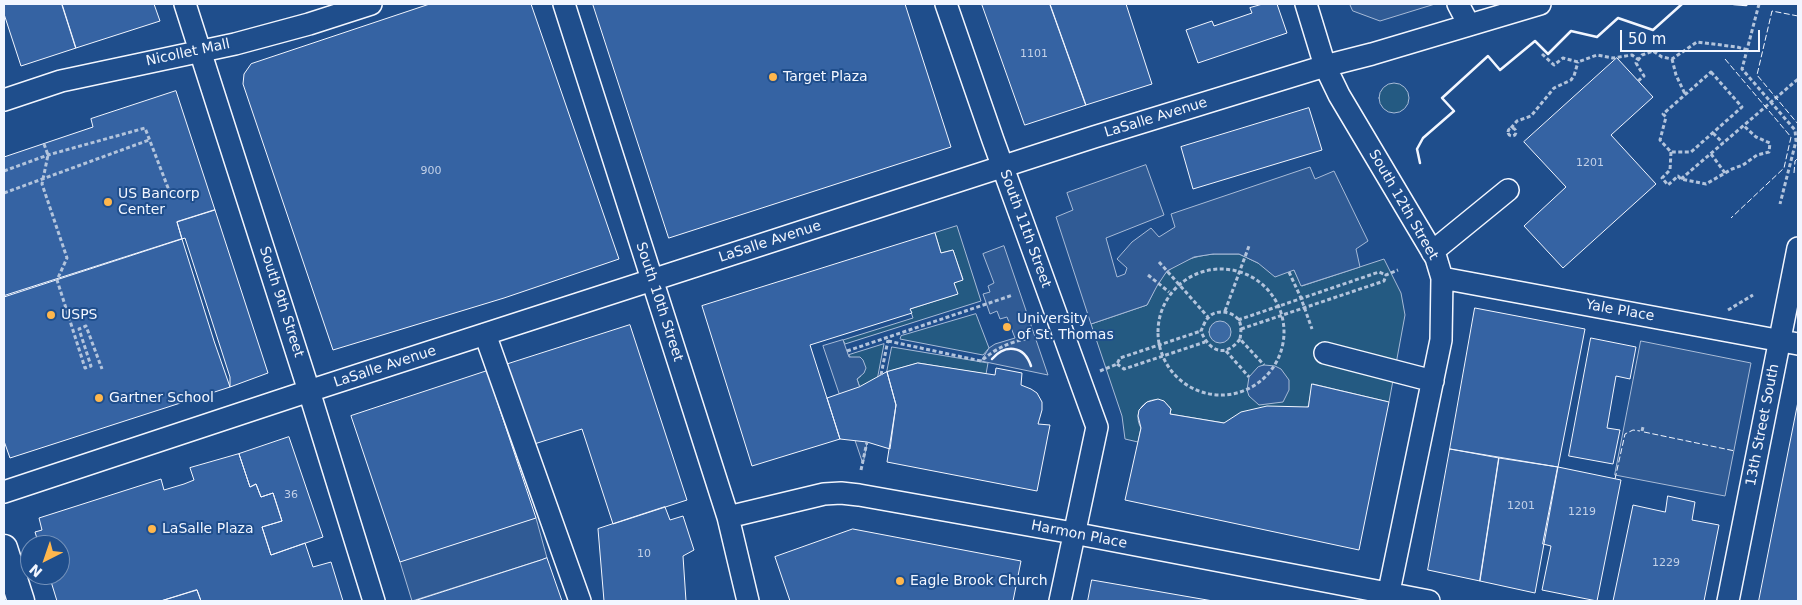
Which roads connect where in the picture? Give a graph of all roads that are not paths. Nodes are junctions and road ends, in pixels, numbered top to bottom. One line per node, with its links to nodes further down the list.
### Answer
1 (185, 4): 9 (street, South 9th Street)
2 (371, 4): 9 (street, Nicollet Mall)
3 (564, 4): 17 (street, South 10th Street)
4 (946, 4): 12 (street, South 11th Street)
5 (1306, 4): 10 (street, South 12th Street)
6 (1458, 4): 8 (street)
7 (1540, 4): 8 (street, LaSalle Avenue)
8 (1469, 25): 10 (street, LaSalle Avenue)
9 (201, 51): 11 (street, Nicollet Mall); 22 (street, South 9th Street)
10 (1325, 66): 12 (street, LaSalle Avenue); 15 (street, South 12th Street)
11 (4, 100)
12 (1003, 167): 17 (street, LaSalle Avenue); 25 (street, South 11th Street)
13 (1508, 190): 15 (street)
14 (1798, 248): 19 (street, 13th Street South)
15 (1432, 252): 16 (street, South 12th Street)
16 (1442, 278): 19 (street, Yale Place); 21 (street, South 12th Street)
17 (652, 280): 18 (street, LaSalle Avenue); 24 (street, South 10th Street)
18 (486, 334): 22 (street, LaSalle Avenue); 30 (street)
19 (1789, 342): 34 (street, 13th Street South)
20 (1325, 353): 21 (street)
21 (1433, 381): 27 (street, South 12th Street)
22 (309, 391): 23 (street, LaSalle Avenue); 29 (street, South 9th Street)
23 (4, 492)
24 (728, 518): 25 (street, Harmon Place); 31 (street, South 10th Street)
25 (1073, 533): 27 (street, Harmon Place); 32 (street, South 11th Street)
26 (4, 548): 28 (main road)
27 (1388, 597): 33 (street, Harmon Place)
28 (20, 601)
29 (374, 601)
30 (580, 601)
31 (748, 601)
32 (1060, 601)
33 (1430, 601)
34 (1728, 601)

